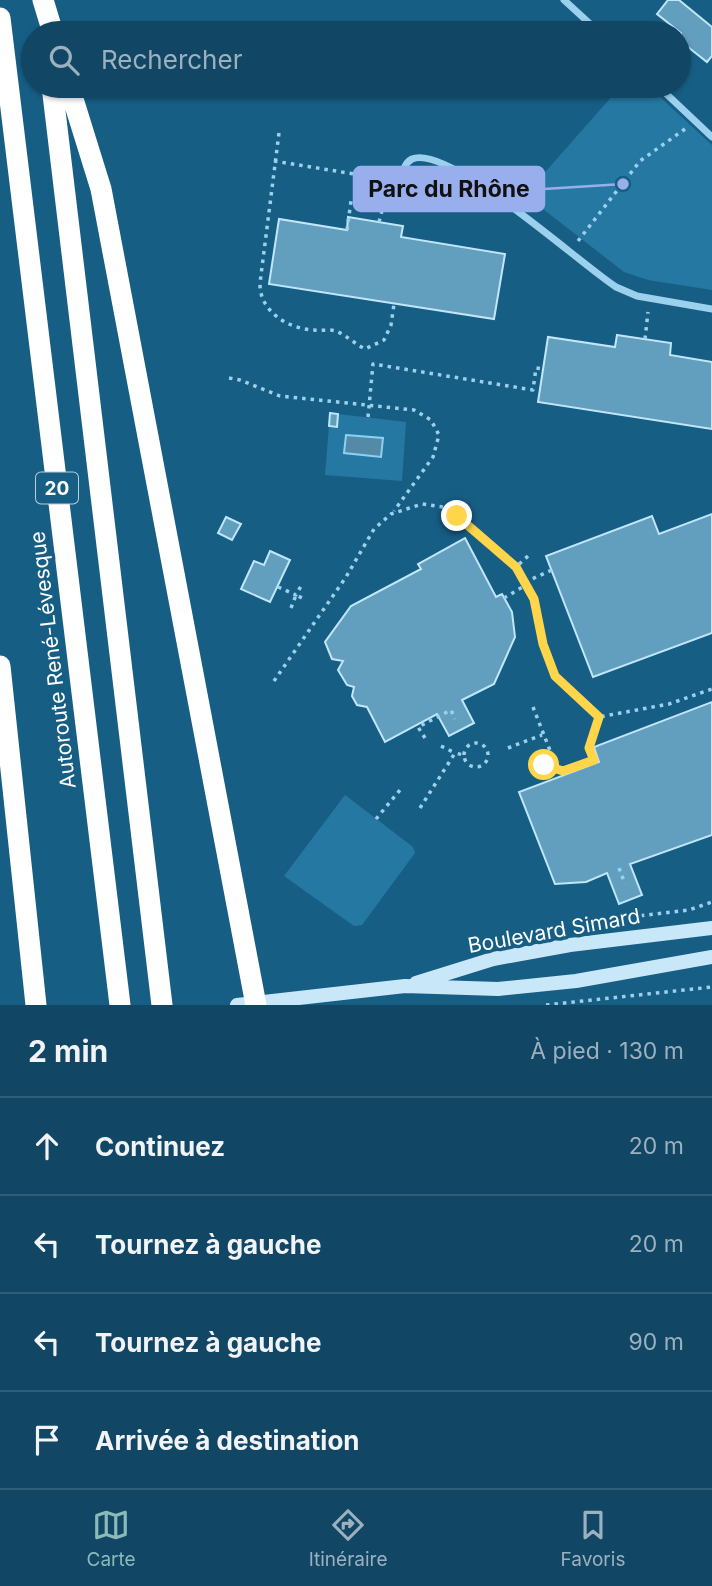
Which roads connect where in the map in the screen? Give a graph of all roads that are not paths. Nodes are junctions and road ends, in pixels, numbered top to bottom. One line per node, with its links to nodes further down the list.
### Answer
1 (43, 0): 4 (highway); 5 (highway)
2 (564, 0): 6 (street)
3 (0, 18): 19 (highway, Autoroute René-Lévesque / 20)
4 (45, 21)
5 (49, 21)
6 (587, 21)
7 (53, 98): 20 (highway, 20)
8 (73, 98): 17 (highway)
9 (670, 98): 10 (street)
10 (712, 137)
11 (473, 183): 11 (street); 12 (street)
12 (712, 309)
13 (0, 666): 18 (highway)
14 (712, 928): 16 (main road, Boulevard Simard)
15 (712, 957): 16 (main road, Boulevard Simard)
16 (405, 986): 17 (main road, Boulevard Simard)
17 (250, 1004)
18 (36, 1005)
19 (120, 1005)
20 (162, 1005)

